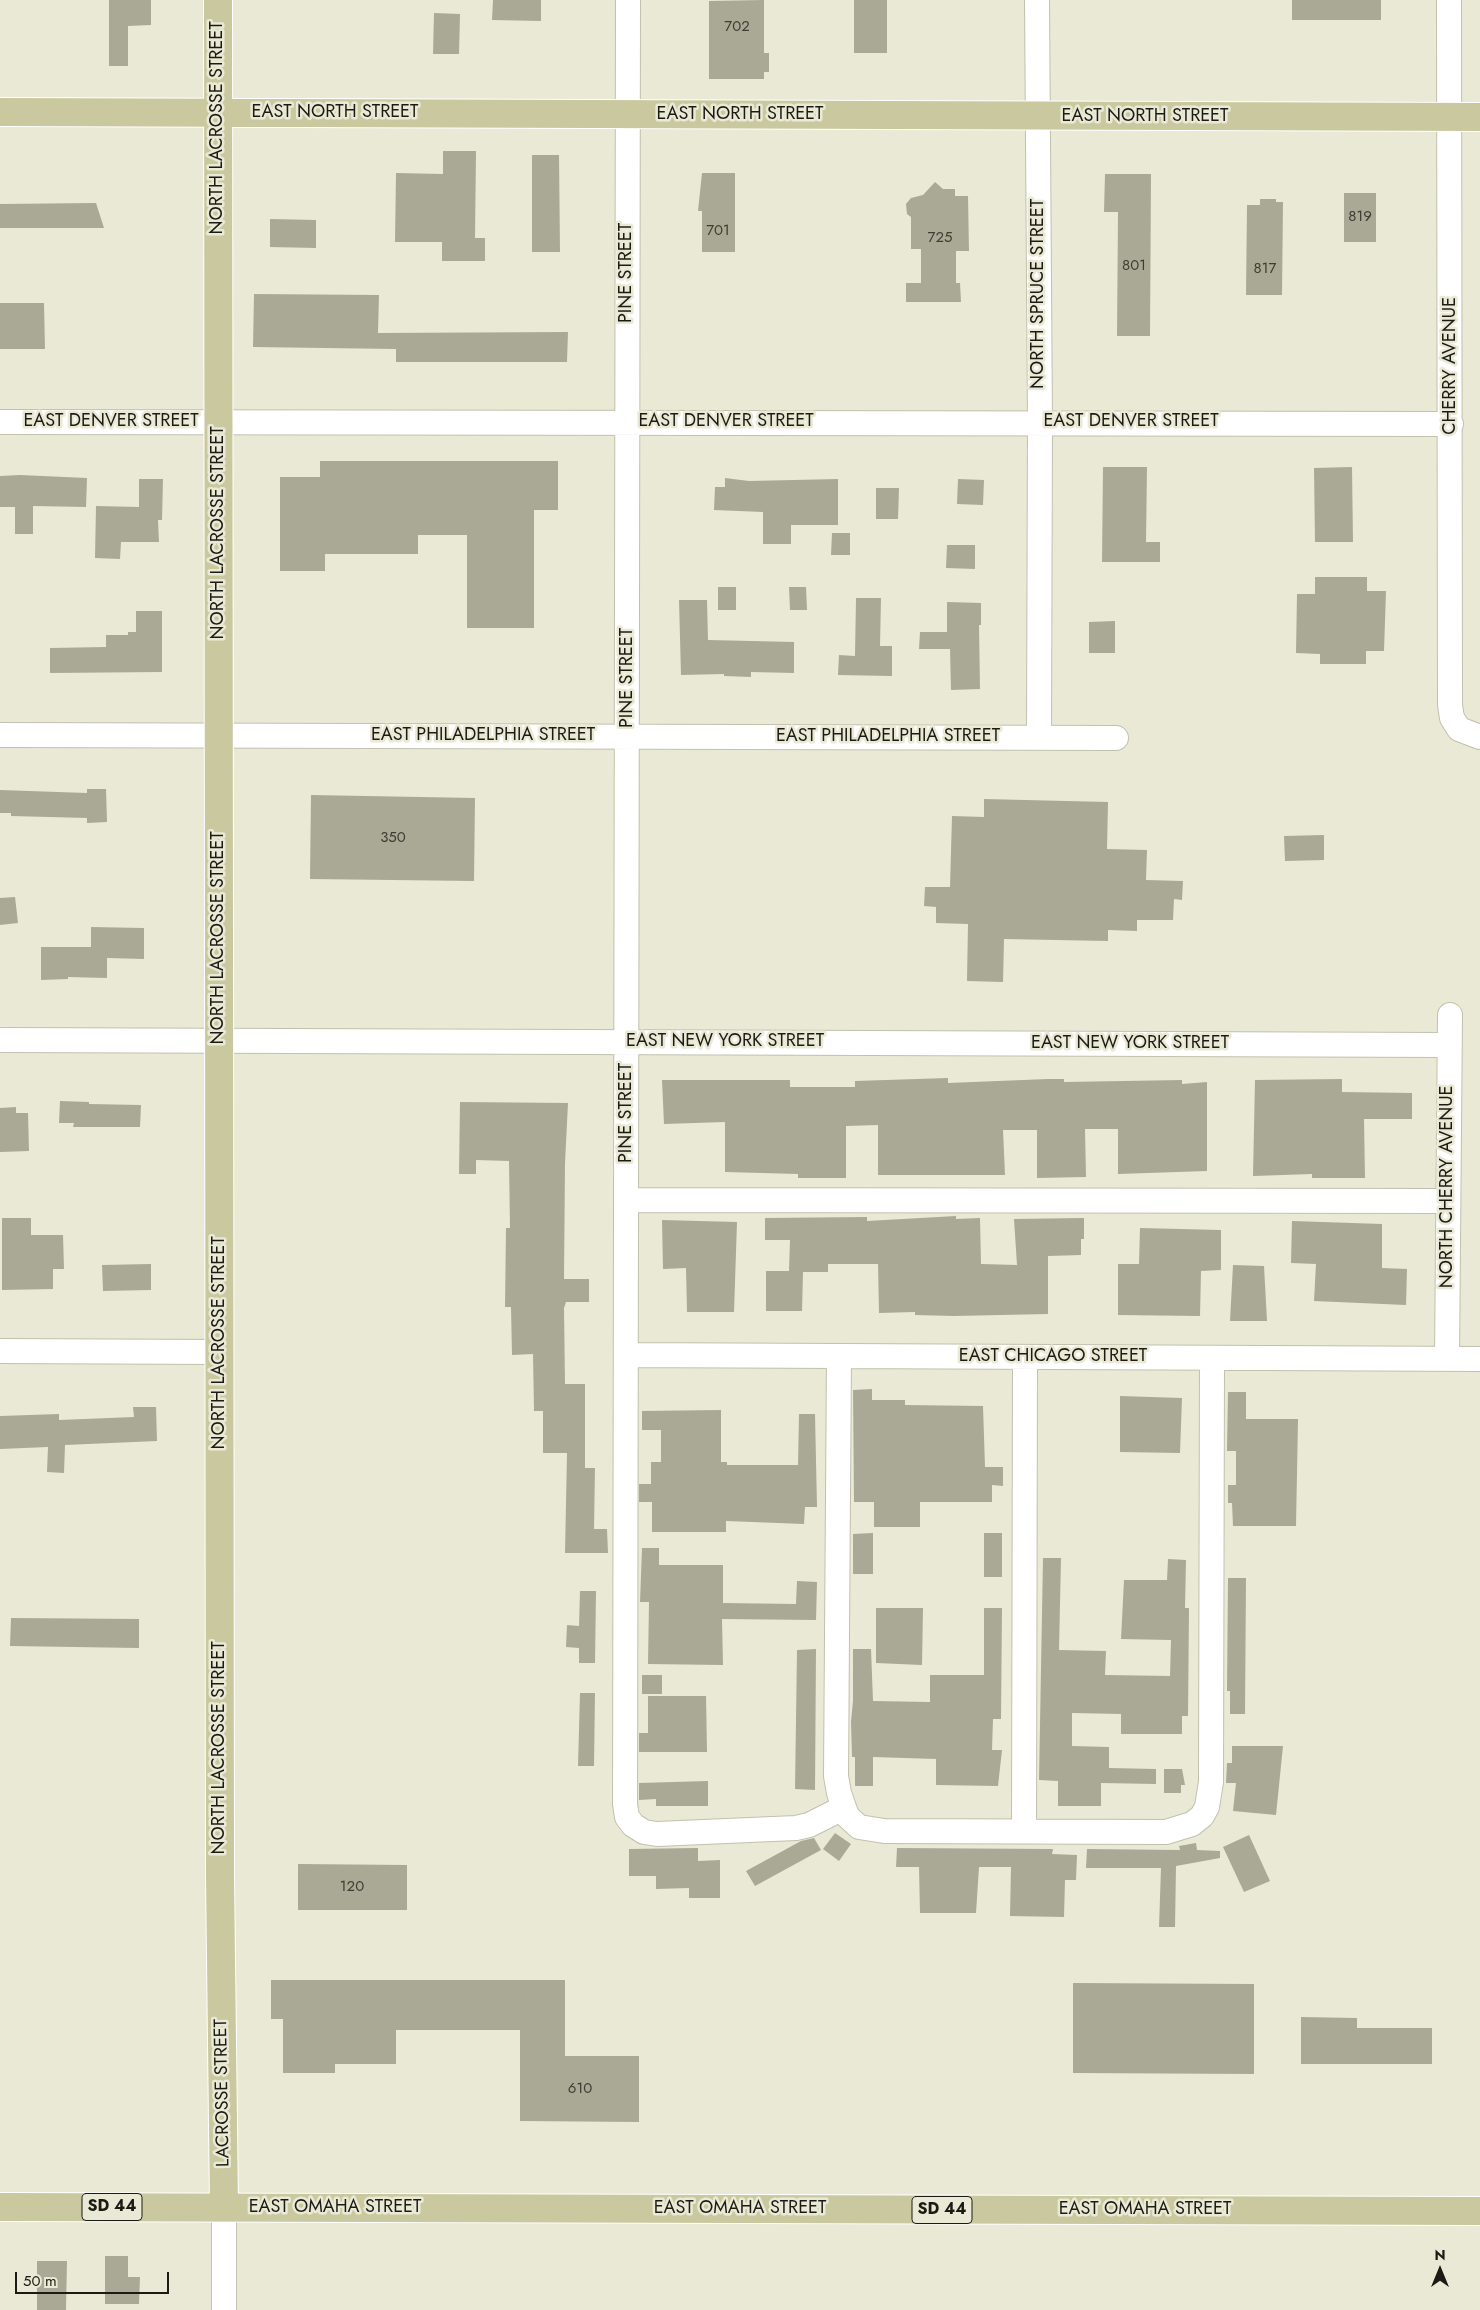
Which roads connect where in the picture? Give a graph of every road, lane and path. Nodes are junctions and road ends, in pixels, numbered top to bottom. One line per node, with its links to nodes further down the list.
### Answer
1 (218, 0): 6 (main road, NORTH LACROSSE STREET)
2 (628, 0): 7 (street, PINE STREET)
3 (1037, 0): 8 (street, NORTH SPRUCE STREET)
4 (1450, 0): 9 (street, CHERRY AVENUE)
5 (0, 112): 6 (main road, EAST NORTH STREET)
6 (218, 112): 7 (main road, EAST NORTH STREET); 12 (main road, NORTH LACROSSE STREET)
7 (627, 115): 8 (main road, EAST NORTH STREET); 13 (street, PINE STREET)
8 (1038, 116): 9 (main road, EAST NORTH STREET); 14 (street, NORTH SPRUCE STREET)
9 (1449, 118): 10 (main road, EAST NORTH STREET); 15 (street, CHERRY AVENUE)
10 (1480, 118)
11 (0, 422): 12 (street, EAST DENVER STREET)
12 (219, 422): 13 (street, EAST DENVER STREET); 18 (main road, NORTH LACROSSE STREET)
13 (628, 422): 14 (street, EAST DENVER STREET); 19 (street, PINE STREET)
14 (1040, 422): 15 (street, EAST DENVER STREET); 20 (street, NORTH SPRUCE STREET)
15 (1451, 424): 16 (street, CHERRY AVENUE)
16 (1470, 733)
17 (0, 735): 18 (street, EAST PHILADELPHIA STREET)
18 (219, 735): 19 (street, EAST PHILADELPHIA STREET); 23 (main road, NORTH LACROSSE STREET)
19 (628, 736): 20 (street, EAST PHILADELPHIA STREET); 25 (street, PINE STREET)
20 (1039, 737): 21 (street, EAST PHILADELPHIA STREET)
21 (1116, 738)
22 (1450, 1016): 26 (street, NORTH CHERRY AVENUE)
23 (219, 1039): 24 (street, EAST NEW YORK STREET); 25 (street, EAST NEW YORK STREET); 30 (main road, NORTH LACROSSE STREET)
24 (0, 1040)
25 (627, 1042): 26 (street, EAST NEW YORK STREET); 27 (street, PINE STREET)
26 (1449, 1045): 28 (street, NORTH CHERRY AVENUE)
27 (627, 1200): 28 (street); 31 (street, PINE STREET)
28 (1448, 1201): 36 (street, NORTH CHERRY AVENUE)
29 (0, 1351): 30 (street)
30 (220, 1352): 39 (main road, NORTH LACROSSE STREET)
31 (627, 1355): 32 (street, EAST CHICAGO STREET); 37 (street, PINE STREET)
32 (839, 1356): 33 (street, EAST CHICAGO STREET); 37 (street)
33 (1025, 1357): 34 (street, EAST CHICAGO STREET); 38 (street)
34 (1212, 1358): 36 (street, EAST CHICAGO STREET); 38 (street)
35 (1480, 1358): 36 (street, EAST CHICAGO STREET)
36 (1447, 1359)
37 (843, 1808): 38 (street)
38 (1024, 1831)
39 (220, 1876): 41 (main road, LACROSSE STREET)
40 (0, 2207): 41 (main road, EAST OMAHA STREET / SD 44)
41 (224, 2207): 42 (main road, EAST OMAHA STREET / SD 44); 43 (street, LACROSSE STREET)
42 (1480, 2211)
43 (224, 2310)

